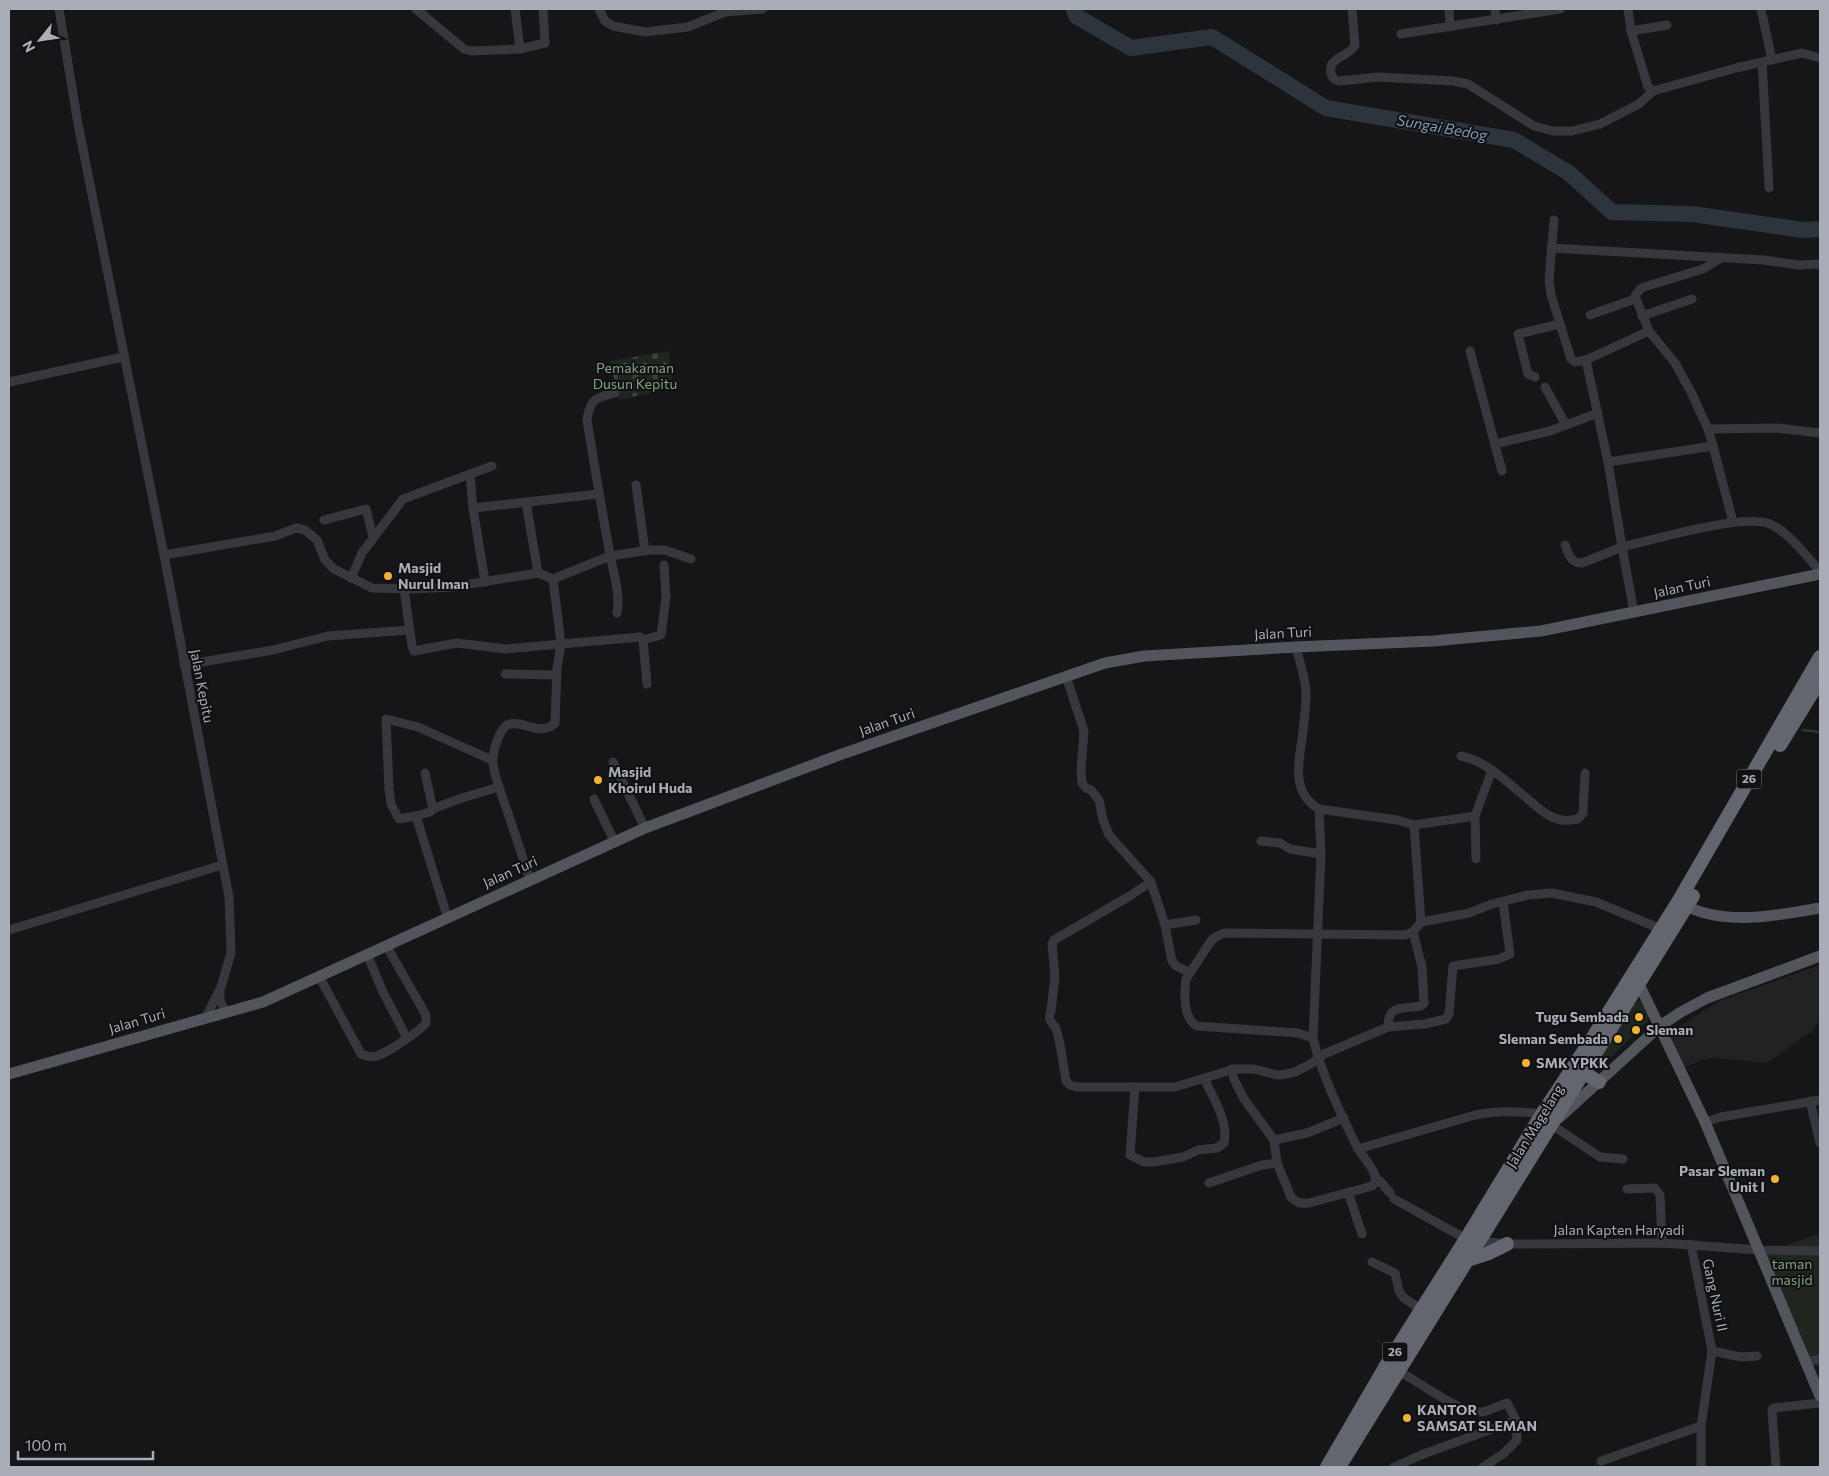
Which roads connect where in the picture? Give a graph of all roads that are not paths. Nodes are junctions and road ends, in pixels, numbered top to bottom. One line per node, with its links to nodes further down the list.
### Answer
1 (59, 9): 37 (street, Jalan Kepitu)
2 (416, 9): 20 (street)
3 (515, 9): 20 (street)
4 (543, 9): 20 (street)
5 (598, 9): 14 (street)
6 (706, 9): 14 (street)
7 (763, 9): 14 (street)
8 (1352, 9): 24 (street)
9 (1448, 9): 17 (street)
10 (1495, 9): 15 (street)
11 (1560, 9): 15 (street)
12 (1628, 9): 18 (street)
13 (1760, 9): 22 (street)
14 (709, 18)
15 (1496, 20): 17 (street)
16 (1667, 26): 18 (street)
17 (1450, 27): 19 (street)
18 (1631, 31): 24 (street)
19 (1401, 34)
20 (520, 49)
21 (1820, 58): 22 (street)
22 (1772, 60): 23 (street)
23 (1762, 62): 24 (street); 25 (street)
24 (1653, 90)
25 (1768, 188)
26 (1554, 220): 27 (street)
27 (1551, 248): 28 (street); 34 (street)
28 (1721, 258): 29 (street); 30 (street)
29 (1820, 264)
30 (1635, 299): 32 (street); 33 (street)
31 (1692, 299): 33 (street)
32 (1590, 315)
33 (1642, 316): 35 (street)
34 (1560, 324): 38 (street); 39 (street)
35 (1649, 331): 38 (street); 45 (street)
36 (1470, 351): 47 (street)
37 (123, 357): 40 (street); 63 (street, Jalan Kepitu)
38 (1586, 360): 43 (street)
39 (1535, 377)
40 (9, 382)
41 (1545, 386): 44 (street)
42 (615, 393): 54 (street)
43 (1598, 413): 44 (street); 49 (street)
44 (1566, 425): 47 (street)
45 (1708, 429): 46 (street); 48 (street)
46 (1820, 433)
47 (1495, 444): 51 (street)
48 (1713, 446): 49 (street); 58 (street)
49 (1608, 462): 61 (street)
50 (492, 466): 52 (street)
51 (1502, 471)
52 (470, 474): 56 (street); 59 (street)
53 (636, 485): 62 (street)
54 (599, 494): 55 (street); 64 (street)
55 (526, 502): 56 (street); 68 (street)
56 (473, 508): 71 (street)
57 (324, 520): 59 (street)
58 (1733, 522): 61 (street); 67 (street)
59 (373, 537): 69 (street)
60 (1565, 545): 61 (street)
61 (1622, 547): 73 (street)
62 (645, 551): 64 (street); 65 (street)
63 (164, 556): 69 (street); 80 (street, Jalan Kepitu)
64 (610, 556): 70 (street); 74 (street)
65 (691, 559)
66 (664, 565): 76 (street)
67 (1820, 572): 73 (main road, Jalan Turi)
68 (538, 573): 70 (street); 71 (street)
69 (351, 578): 72 (street)
70 (553, 579): 77 (street)
71 (485, 582): 72 (street)
72 (404, 589): 75 (street)
73 (1634, 612): 78 (main road, Jalan Turi)
74 (617, 613)
75 (410, 630): 77 (street); 80 (street)
76 (643, 640): 77 (street); 85 (street)
77 (561, 644): 82 (street)
78 (1296, 647): 83 (main road, Jalan Turi); 95 (street)
79 (1820, 657): 108 (highway, Jalan Magelang / 26)
80 (184, 665): 104 (street, Jalan Kepitu)
81 (505, 674): 82 (street)
82 (557, 676): 87 (street)
83 (1066, 676): 99 (main road, Jalan Turi); 106 (street)
84 (1820, 680): 108 (highway, Jalan Magelang / 26)
85 (647, 684)
86 (1461, 756): 89 (street)
87 (492, 760): 92 (street); 96 (street)
88 (613, 762): 99 (street)
89 (1492, 770): 91 (street); 97 (street)
90 (425, 773): 94 (street)
91 (1585, 773)
92 (500, 787): 94 (street); 105 (street)
93 (594, 799): 100 (street)
94 (434, 808): 96 (street)
95 (1319, 809): 98 (street); 102 (street)
96 (416, 816): 110 (street)
97 (1475, 816): 98 (street); 103 (street)
98 (1414, 825): 112 (street)
99 (645, 828): 100 (main road, Jalan Turi)
100 (614, 841): 105 (main road, Jalan Turi)
101 (1261, 841): 102 (street)
102 (1321, 854): 117 (street)
103 (1476, 859)
104 (222, 865): 115 (street); 124 (street, Jalan Kepitu)
105 (530, 880): 110 (main road, Jalan Turi)
106 (1151, 882): 113 (street); 137 (street)
107 (1503, 902): 112 (street); 114 (street); 128 (street)
108 (1682, 904): 109 (main road); 114 (highway, Jalan Magelang / 26); 123 (highway, Jalan Magelang / 26)
109 (1820, 908)
110 (447, 916): 118 (main road, Jalan Turi)
111 (1196, 920): 113 (street)
112 (1420, 922): 116 (street)
113 (1165, 925): 121 (street)
114 (1661, 929): 140 (highway, Jalan Magelang / 26)
115 (9, 930)
116 (1412, 932): 117 (street); 128 (street)
117 (1318, 933): 121 (street); 130 (street)
118 (386, 945): 119 (main road, Jalan Turi); 129 (street)
119 (367, 954): 122 (main road, Jalan Turi); 129 (street)
120 (1820, 956): 127 (main road)
121 (1189, 972): 130 (street)
122 (319, 976): 125 (main road, Jalan Turi); 129 (street)
123 (1639, 984): 127 (main road); 133 (highway, Jalan Magelang / 26)
124 (221, 987): 125 (street); 126 (street, Jalan Kepitu)
125 (231, 1011): 126 (main road, Jalan Turi)
126 (206, 1018): 134 (main road, Jalan Turi)
127 (1660, 1026): 136 (main road); 142 (main road)
128 (1388, 1027): 131 (street)
129 (407, 1038)
130 (1313, 1038): 131 (street)
131 (1318, 1059): 132 (street); 141 (street)
132 (1231, 1069): 135 (street); 144 (street)
133 (1584, 1073): 136 (highway); 143 (highway, Jalan Magelang / 26)
134 (9, 1074)
135 (1204, 1078): 137 (street); 137 (street)
136 (1599, 1082): 143 (main road)
137 (1135, 1087)
138 (1820, 1100): 139 (street)
139 (1810, 1101): 142 (street); 145 (street)
140 (1542, 1114): 146 (street); 154 (highway, Jalan Magelang / 26)
141 (1344, 1118): 144 (street); 146 (street)
142 (1704, 1122): 158 (main road)
143 (1552, 1125): 147 (street); 154 (highway, Jalan Magelang / 26)
144 (1274, 1140): 148 (street)
145 (1820, 1143)
146 (1358, 1149): 149 (street)
147 (1623, 1159)
148 (1277, 1163): 150 (street); 152 (street)
149 (1376, 1178): 152 (street); 154 (street)
150 (1209, 1183)
151 (1627, 1189): 155 (street)
152 (1348, 1192): 153 (street)
153 (1362, 1234)
154 (1472, 1240): 156 (street, Jalan Kapten Haryadi); 160 (highway, Jalan Magelang / 26); 162 (highway, Jalan Magelang / 26)
155 (1662, 1243): 156 (street, Jalan Kapten Haryadi); 157 (street, Jalan Kapten Haryadi)
156 (1507, 1244): 160 (highway)
157 (1691, 1244): 158 (street, Jalan Kapten Haryadi); 163 (street, Gang Nuri II)
158 (1759, 1250): 159 (street, Jalan Kapten Haryadi); 166 (main road)
159 (1820, 1251)
160 (1467, 1260): 167 (highway, Jalan Magelang / 26)
161 (1372, 1262): 162 (street)
162 (1421, 1310): 173 (highway, Jalan Magelang / 26)
163 (1712, 1351): 164 (street); 171 (street, Gang Nuri II)
164 (1757, 1356)
165 (1820, 1359): 166 (street)
166 (1806, 1362): 168 (main road)
167 (1398, 1371): 170 (street); 174 (highway, Jalan Magelang / 26)
168 (1820, 1396)
169 (1820, 1403): 178 (street)
170 (1516, 1420): 175 (street); 176 (street)
171 (1701, 1426): 172 (street); 177 (street, Gang Nuri II)
172 (1601, 1461)
173 (1327, 1467)
174 (1339, 1467)
175 (1394, 1467)
176 (1483, 1467)
177 (1701, 1467)
178 (1776, 1467)

